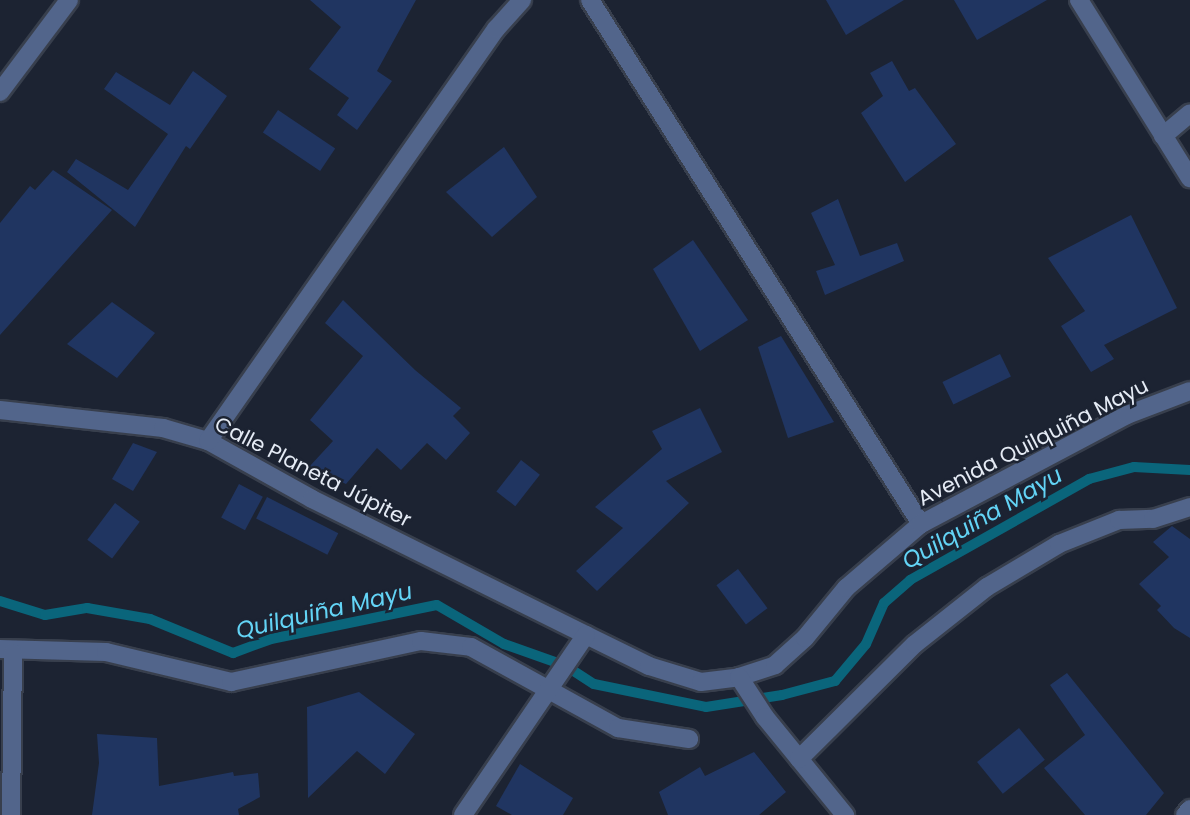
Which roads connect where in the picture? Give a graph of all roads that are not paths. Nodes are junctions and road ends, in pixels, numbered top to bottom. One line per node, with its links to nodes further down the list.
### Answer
1 (69, 0): 5 (street)
2 (522, 0): 11 (street)
3 (590, 0): 13 (street)
4 (1079, 0): 7 (street)
5 (0, 92)
6 (1190, 113): 7 (street)
7 (1163, 136): 8 (street)
8 (1190, 178)
9 (1190, 391): 13 (street, Avenida Quilquiña Mayu)
10 (0, 410): 11 (street, Calle Planeta Júpiter)
11 (208, 441): 14 (street, Calle Planeta Júpiter)
12 (1190, 507): 19 (street)
13 (922, 524): 16 (street, Avenida Quilquiña Mayu)
14 (586, 635): 16 (street, Avenida Quilquiña Mayu); 17 (street)
15 (7, 651): 17 (street); 21 (street)
16 (739, 677): 19 (street)
17 (549, 692): 18 (street); 22 (street)
18 (689, 739)
19 (799, 759): 23 (street)
20 (1190, 808): 24 (street)
21 (11, 815)
22 (463, 815)
23 (845, 815)
24 (1185, 815)

